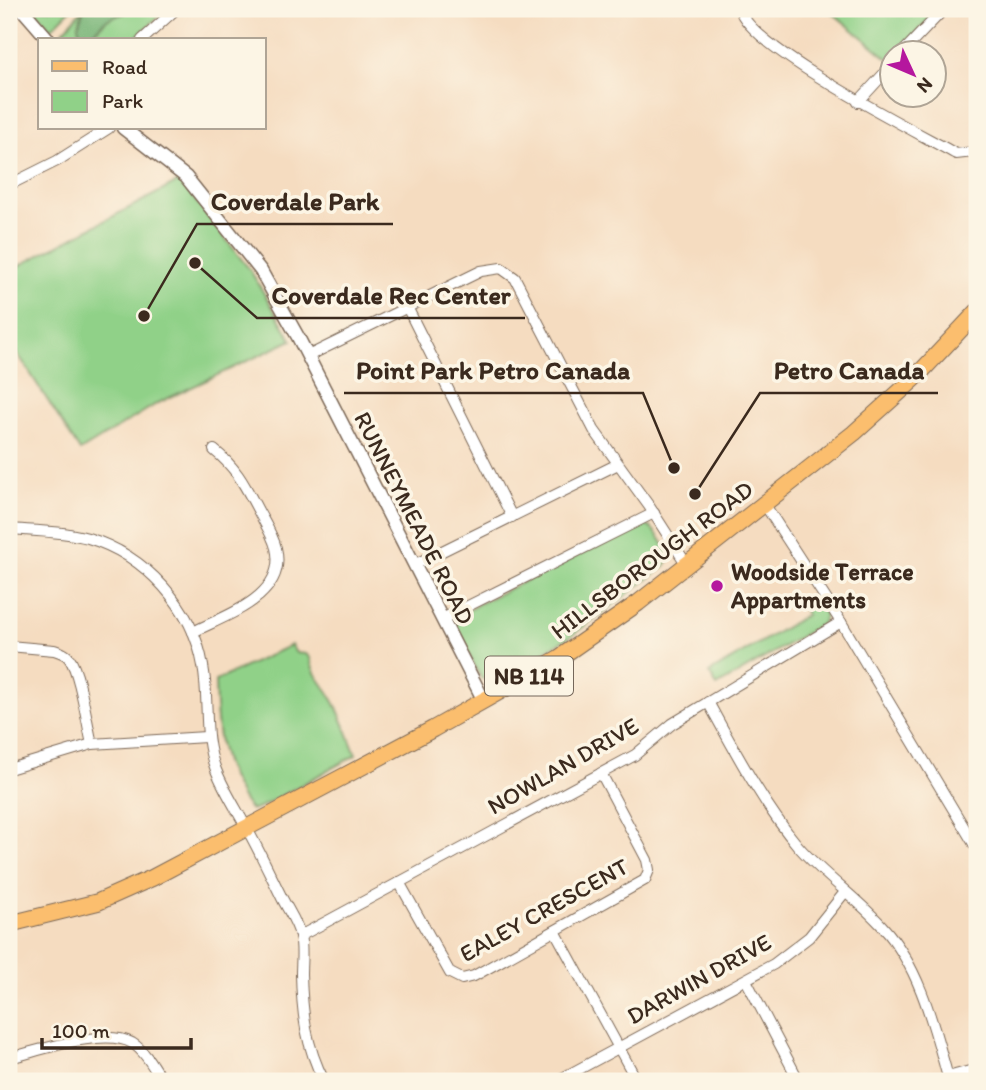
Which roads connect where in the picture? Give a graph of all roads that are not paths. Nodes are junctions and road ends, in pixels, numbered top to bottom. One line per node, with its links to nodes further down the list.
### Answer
1 (22, 9): 5 (street)
2 (176, 9): 6 (street)
3 (740, 9): 9 (street)
4 (944, 9): 7 (street)
5 (47, 38)
6 (144, 38)
7 (917, 38)
8 (878, 80): 9 (street)
9 (858, 102): 12 (street)
10 (106, 130): 13 (street)
11 (126, 130): 16 (street, RUNNEYMEADE ROAD)
12 (977, 147)
13 (9, 185)
14 (407, 307): 16 (street); 18 (street); 21 (street)
15 (977, 312): 19 (main road, HILLSBOROUGH ROAD / NB 114)
16 (308, 356): 23 (street, RUNNEYMEADE ROAD)
17 (214, 450): 27 (street)
18 (618, 464): 20 (street); 21 (street)
19 (765, 505): 24 (main road, HILLSBOROUGH ROAD / NB 114); 26 (street)
20 (654, 513): 24 (street); 25 (street)
21 (512, 517): 23 (street)
22 (9, 529): 27 (street)
23 (414, 565): 25 (street, RUNNEYMEADE ROAD)
24 (687, 565): 29 (main road, HILLSBOROUGH ROAD / NB 114)
25 (442, 619): 29 (street, RUNNEYMEADE ROAD)
26 (841, 622): 30 (street, NOWLAN DRIVE); 36 (street)
27 (194, 632): 31 (street)
28 (9, 646): 32 (street)
29 (484, 701): 35 (main road, HILLSBOROUGH ROAD / NB 114)
30 (708, 702): 34 (street, NOWLAN DRIVE); 38 (street)
31 (206, 737): 32 (street); 35 (street)
32 (92, 744): 33 (street)
33 (9, 769)
34 (601, 773): 37 (street, NOWLAN DRIVE); 40 (street, EALEY CRESCENT)
35 (247, 828): 39 (main road, HILLSBOROUGH ROAD / NB 114); 41 (street)
36 (977, 849)
37 (399, 882): 40 (street, EALEY CRESCENT); 41 (street, NOWLAN DRIVE)
38 (845, 892): 42 (street, DARWIN DRIVE); 46 (street)
39 (9, 924)
40 (555, 931): 43 (street)
41 (300, 936): 48 (street)
42 (746, 980): 43 (street, DARWIN DRIVE); 51 (street)
43 (619, 1048): 49 (street, DARWIN DRIVE); 50 (street)
44 (9, 1058): 47 (street)
45 (977, 1069): 46 (street)
46 (948, 1079)
47 (162, 1081)
48 (324, 1081)
49 (556, 1081)
50 (637, 1081)
51 (799, 1081)

